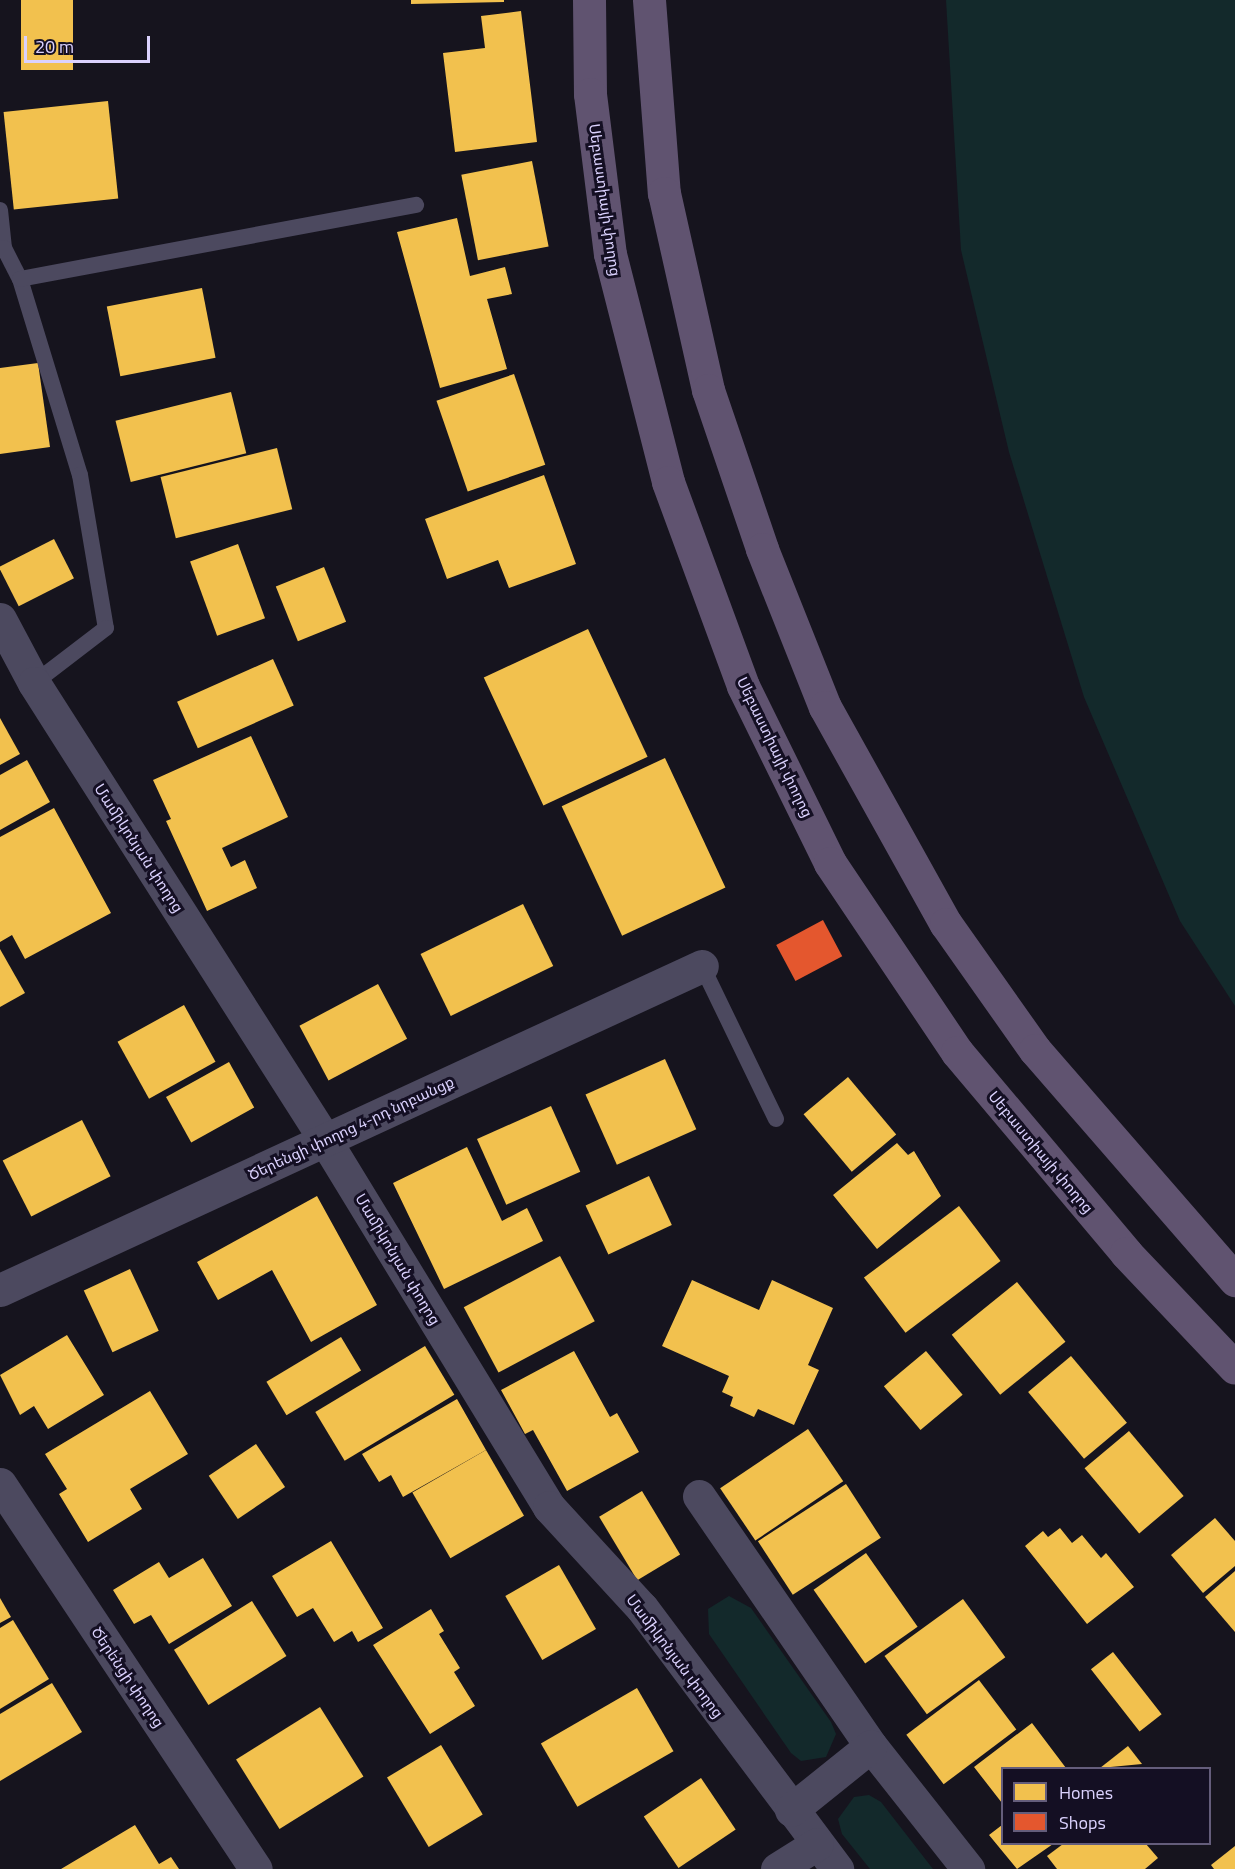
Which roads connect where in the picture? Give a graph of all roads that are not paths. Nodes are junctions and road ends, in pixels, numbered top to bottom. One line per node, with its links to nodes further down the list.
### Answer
1 (589, 0): 13 (main road, Սեբաստիայի փողոց)
2 (649, 0): 11 (main road)
3 (416, 205): 5 (lane)
4 (0, 210): 5 (lane)
5 (20, 279): 7 (lane)
6 (0, 619): 7 (street, Մամիկոնյան փողոց)
7 (34, 683): 10 (street, Մամիկոնյան փողոց)
8 (702, 966): 9 (lane); 10 (street, Ծերենցի փողոց 4-րդ նրբանցք)
9 (776, 1119)
10 (325, 1140): 12 (street, Ծերենցի փողոց 4-րդ նրբանցք); 17 (street, Մամիկոնյան փողոց)
11 (1235, 1280)
12 (0, 1290)
13 (1235, 1368)
14 (0, 1485): 19 (street, Ծերենցի փողոց)
15 (699, 1496): 16 (street)
16 (871, 1746): 17 (street); 21 (street)
17 (791, 1810): 18 (street, Մամիկոնյան փողոց)
18 (827, 1857): 20 (street)
19 (256, 1869)
20 (777, 1869)
21 (968, 1869)

